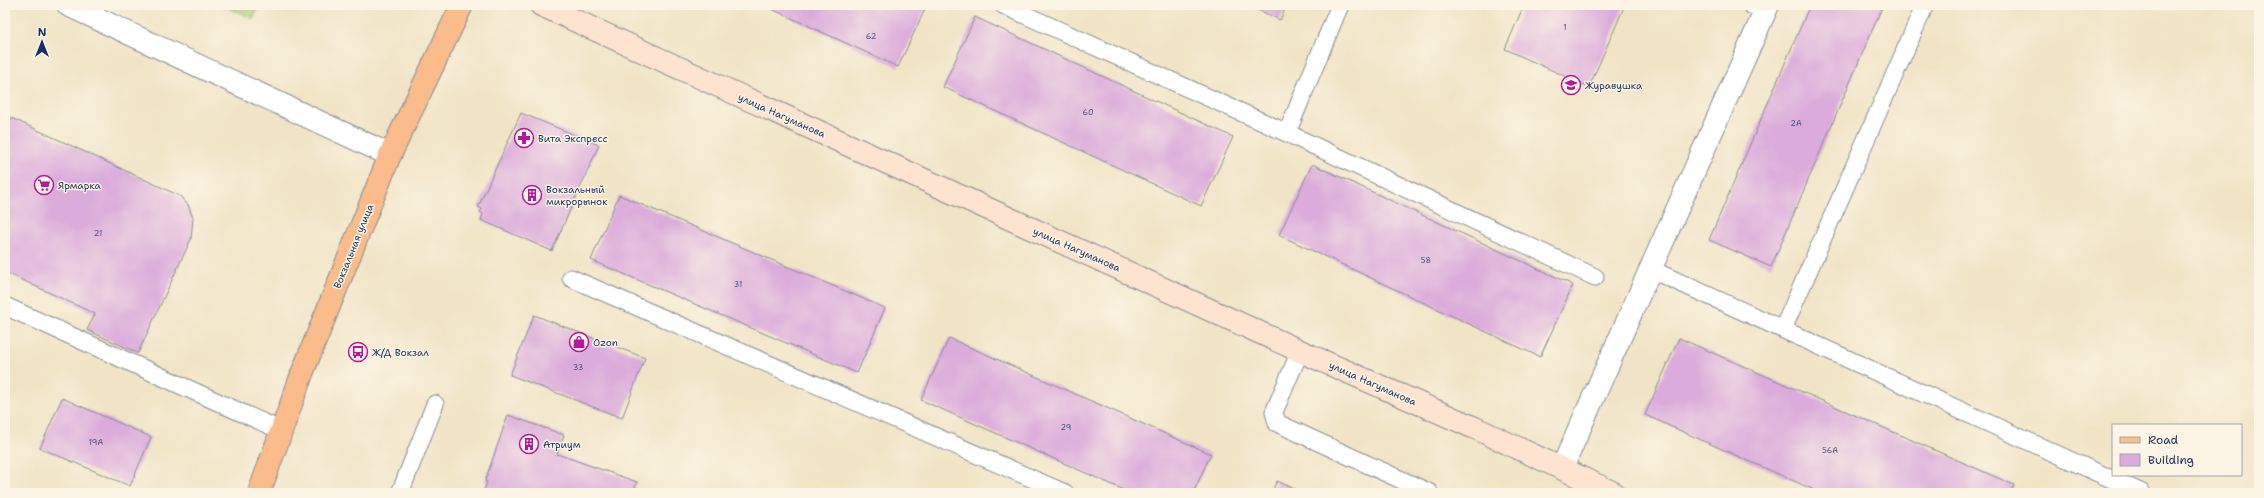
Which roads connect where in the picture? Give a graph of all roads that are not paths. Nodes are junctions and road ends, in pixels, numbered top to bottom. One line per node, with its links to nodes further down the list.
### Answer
1 (68, 5): 9 (street)
2 (462, 5): 9 (main road, Вокзальная улица)
3 (541, 5): 15 (street, улица Нагуманова)
4 (1003, 5): 8 (lane)
5 (1340, 5): 8 (lane)
6 (1925, 5): 14 (lane)
7 (1761, 7): 10 (street)
8 (1287, 132): 11 (lane)
9 (390, 156): 17 (main road, Вокзальная улица)
10 (1650, 269): 14 (lane); 18 (street)
11 (1595, 277)
12 (571, 278): 21 (lane)
13 (5, 306): 17 (lane)
14 (1783, 330): 24 (lane)
15 (1300, 351): 18 (street, улица Нагуманова); 22 (lane)
16 (435, 404): 20 (lane)
17 (282, 431): 19 (main road, Вокзальная улица)
18 (1562, 468): 23 (street, улица Нагуманова)
19 (259, 493)
20 (400, 493)
21 (1065, 493)
22 (1430, 493)
23 (1614, 493)
24 (2142, 493)

